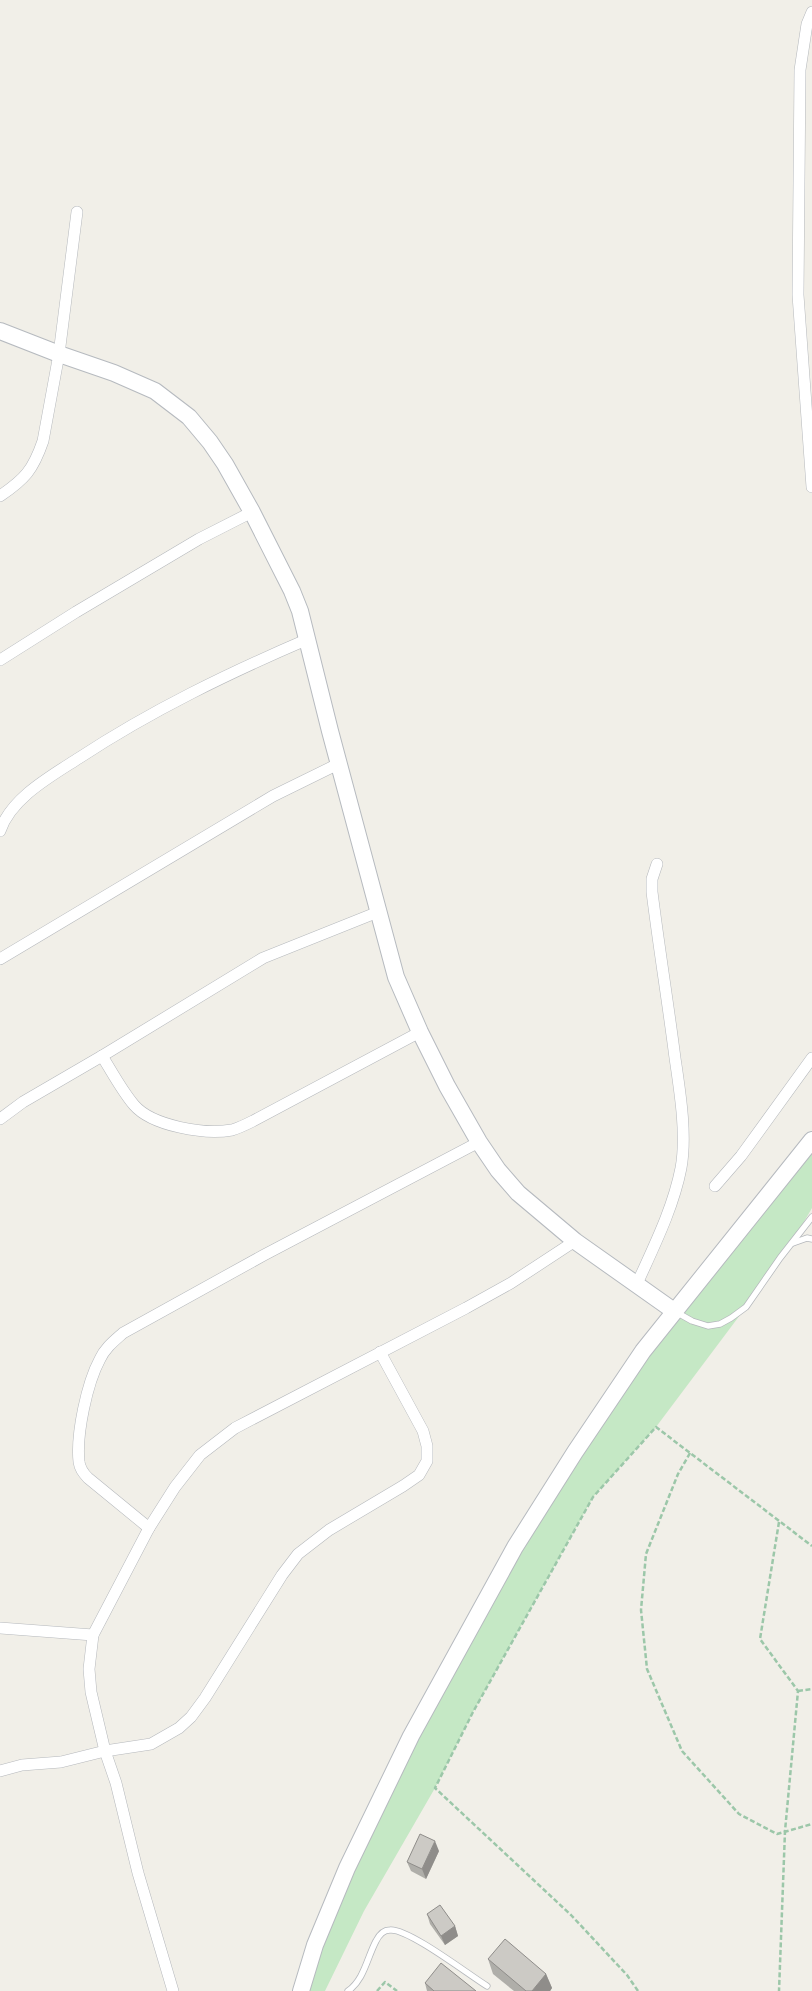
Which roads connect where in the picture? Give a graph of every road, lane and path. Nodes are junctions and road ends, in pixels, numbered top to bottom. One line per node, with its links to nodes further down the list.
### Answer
1 (812, 12): 5 (street)
2 (77, 212): 4 (street)
3 (0, 331): 4 (street)
4 (59, 354): 6 (street); 7 (street)
5 (812, 487)
6 (0, 496)
7 (252, 512): 8 (street); 9 (street)
8 (308, 639): 10 (street); 11 (street)
9 (0, 660)
10 (338, 764): 13 (street); 14 (street)
11 (0, 831)
12 (658, 864): 26 (street)
13 (378, 912): 15 (street); 16 (street)
14 (0, 959)
15 (420, 1032): 16 (street); 20 (street)
16 (102, 1056): 18 (street)
17 (812, 1058): 21 (street)
18 (0, 1119)
19 (812, 1140): 27 (street)
20 (479, 1142): 24 (street); 31 (street)
21 (715, 1186)
22 (812, 1217): 25 (lane)
23 (812, 1239): 25 (lane)
24 (576, 1241): 26 (street); 28 (street)
25 (791, 1244): 27 (lane)
26 (636, 1286): 27 (street)
27 (674, 1311): 42 (street)
28 (380, 1352): 31 (street); 37 (street)
29 (690, 1453): 30 (path); 40 (path); 47 (path)
30 (779, 1521): 32 (path); 36 (path)
31 (149, 1528): 34 (street)
32 (812, 1546)
33 (0, 1628): 34 (street)
34 (93, 1635): 37 (street)
35 (812, 1689): 36 (path)
36 (798, 1691): 40 (path)
37 (105, 1751): 38 (street); 43 (street)
38 (0, 1771)
39 (812, 1824): 40 (path)
40 (785, 1831): 48 (path)
41 (487, 1986): 44 (lane)
42 (303, 1990)
43 (173, 1991)
44 (348, 1991)
45 (377, 1991): 46 (path)
46 (397, 1991)
47 (638, 1991)
48 (779, 1991)

